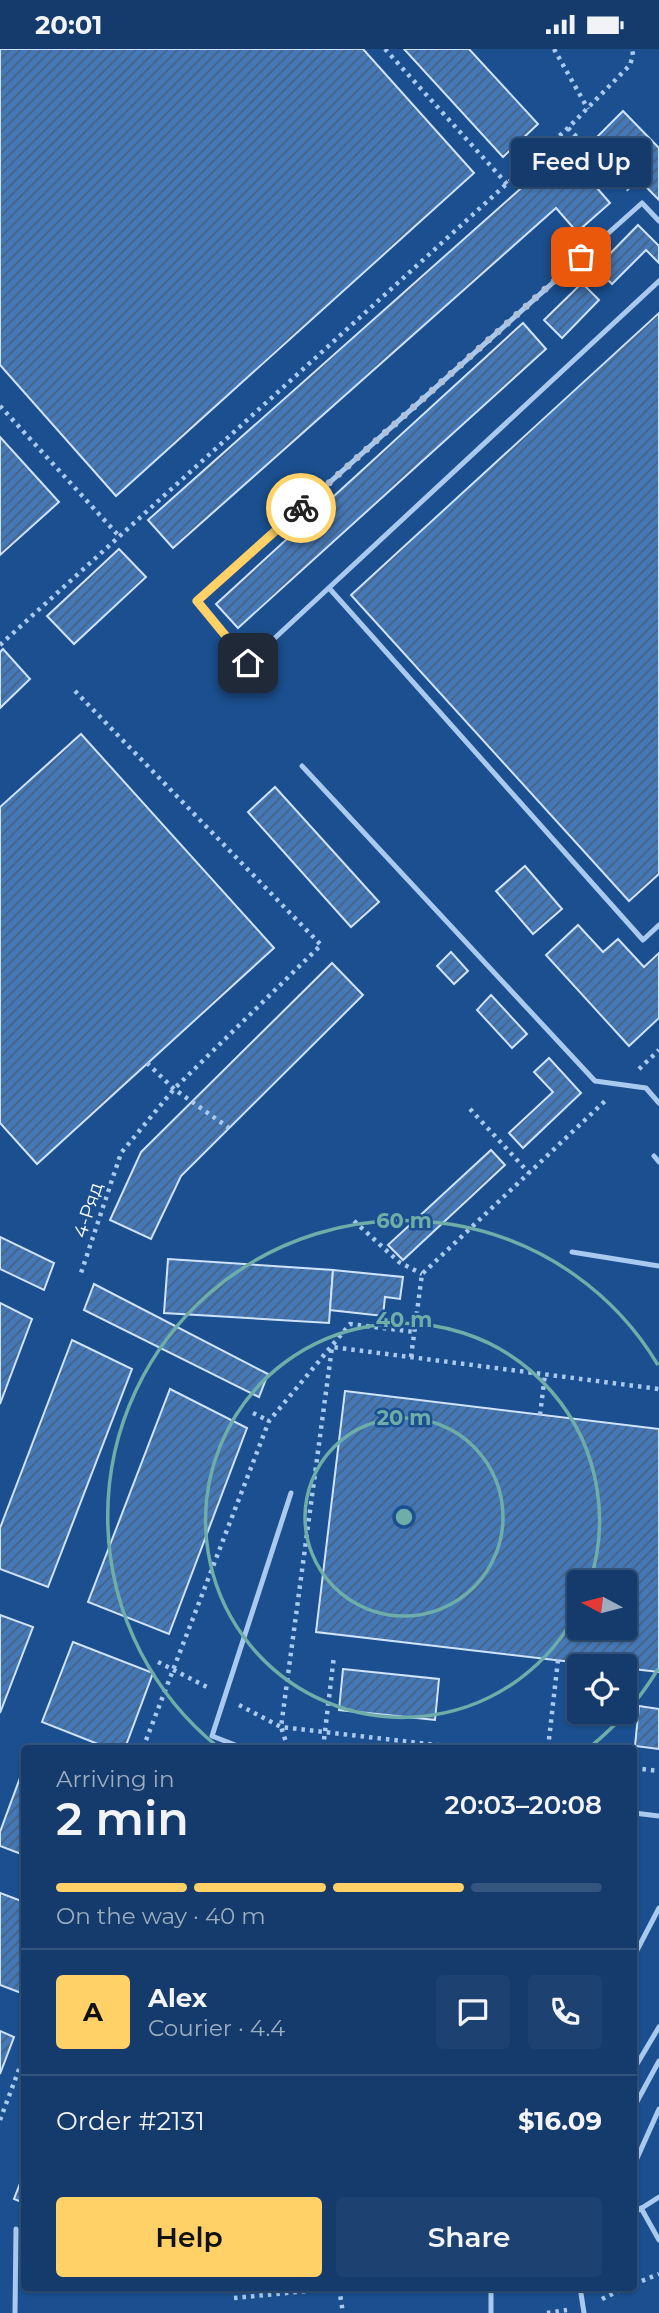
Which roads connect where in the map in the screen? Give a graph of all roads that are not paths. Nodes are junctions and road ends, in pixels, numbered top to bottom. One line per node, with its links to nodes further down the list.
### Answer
1 (659, 221): 3 (lane)
2 (659, 281): 3 (lane)
3 (329, 588): 5 (lane)
4 (302, 766): 6 (lane)
5 (659, 925)
6 (659, 1103)
7 (572, 1252): 8 (lane)
8 (659, 1266)
9 (291, 1493): 10 (lane)
10 (235, 1745)
11 (637, 1812): 12 (lane)
12 (659, 1816)
13 (659, 1908): 14 (lane)
14 (637, 1950)
15 (659, 2027): 17 (lane)
16 (659, 2061): 18 (lane)
17 (637, 2064)
18 (637, 2101)
19 (659, 2109): 20 (lane)
20 (637, 2158)
21 (659, 2197): 22 (lane)
22 (642, 2208): 23 (lane); 25 (lane)
23 (637, 2211)
24 (16, 2229): 28 (lane)
25 (659, 2240)
26 (491, 2291): 29 (lane)
27 (581, 2291): 30 (lane)
28 (15, 2313)
29 (491, 2313)
30 (584, 2313)

